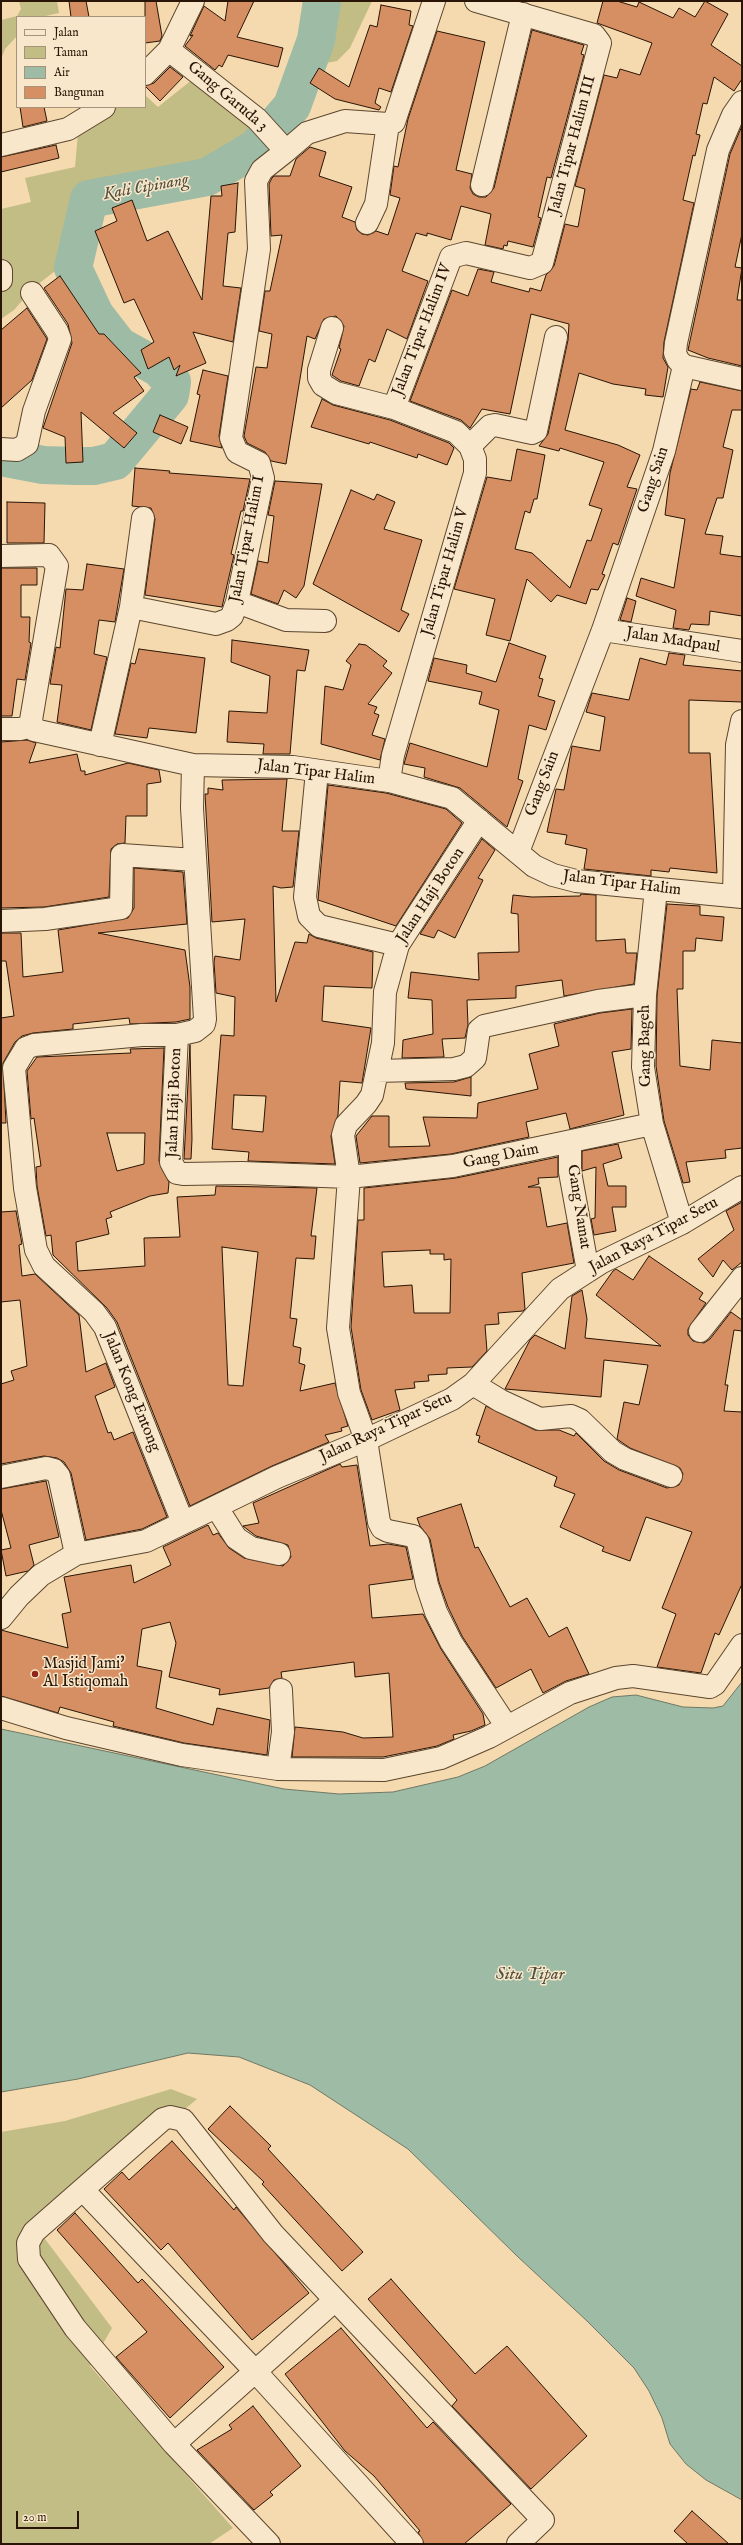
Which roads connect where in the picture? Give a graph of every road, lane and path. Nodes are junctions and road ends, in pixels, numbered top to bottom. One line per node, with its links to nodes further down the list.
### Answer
1 (193, 1): 5 (street)
2 (434, 1): 9 (street)
3 (476, 1): 4 (street)
4 (523, 14): 12 (street); 14 (street, Jalan Tipar Halim III)
5 (169, 50): 6 (street); 11 (street, Gang Garuda 3)
6 (146, 73)
7 (742, 102): 20 (street)
8 (102, 108): 10 (street)
9 (388, 124): 11 (street, Jalan Tipar Halim I); 13 (street)
10 (1, 145)
11 (284, 148): 27 (street, Jalan Tipar Halim I)
12 (482, 184)
13 (367, 223)
14 (545, 257): 22 (street, Jalan Tipar Halim IV)
15 (1, 271): 16 (street)
16 (1, 280)
17 (32, 293): 24 (street)
18 (332, 328): 22 (street)
19 (556, 338): 23 (street)
20 (684, 366): 21 (street); 30 (street, Gang Sain)
21 (742, 379)
22 (394, 408): 23 (street)
23 (470, 446): 38 (street, Jalan Tipar Halim V)
24 (1, 449)
25 (143, 518): 28 (street)
26 (1, 556): 33 (street)
27 (237, 602): 28 (street, Jalan Tipar Halim I); 29 (street)
28 (131, 607): 35 (street)
29 (325, 620)
30 (603, 630): 31 (street, Jalan Madpaul); 40 (street, Gang Sain)
31 (742, 651)
32 (742, 721): 43 (street)
33 (32, 726): 34 (street); 35 (street, Jalan Tipar Halim)
34 (1, 728)
35 (100, 745): 36 (street, Jalan Tipar Halim)
36 (193, 765): 37 (street, Jalan Tipar Halim); 41 (street)
37 (317, 771): 38 (street, Jalan Tipar Halim); 45 (street)
38 (389, 781): 39 (street, Jalan Tipar Halim)
39 (479, 820): 40 (street, Jalan Tipar Halim); 45 (street, Jalan Haji Boton)
40 (518, 852): 42 (street, Jalan Tipar Halim)
41 (195, 860): 44 (street); 47 (street)
42 (656, 889): 43 (street, Jalan Tipar Halim); 46 (street, Gang Bageh)
43 (738, 896)
44 (1, 921)
45 (398, 945): 49 (street, Jalan Haji Boton)
46 (645, 995): 49 (street); 50 (street, Gang Bageh)
47 (177, 1035): 48 (street, Jalan Haji Boton); 52 (street, Jalan Haji Boton)
48 (8, 1070): 63 (street, Jalan Kong Entong)
49 (377, 1071): 52 (street, Jalan Haji Boton)
50 (652, 1124): 51 (street, Gang Daim); 54 (street, Gang Bageh)
51 (570, 1143): 52 (street, Gang Daim); 55 (street, Gang Namat)
52 (349, 1177): 59 (street, Jalan Haji Boton)
53 (742, 1187): 54 (street, Jalan Raya Tipar Setu)
54 (682, 1223): 55 (street, Jalan Raya Tipar Setu)
55 (588, 1271): 58 (street, Jalan Raya Tipar Setu)
56 (742, 1278): 57 (street)
57 (700, 1331)
58 (473, 1384): 59 (street, Jalan Raya Tipar Setu); 60 (street)
59 (366, 1440): 62 (street, Jalan Raya Tipar Setu); 70 (street, Jalan Haji Boton)
60 (671, 1476)
61 (1, 1477): 64 (street)
62 (217, 1508): 63 (street, Jalan Raya Tipar Setu); 65 (street)
63 (183, 1523): 64 (street, Jalan Raya Tipar Setu)
64 (76, 1554): 66 (street, Jalan Raya Tipar Setu)
65 (279, 1554)
66 (1, 1618)
67 (742, 1645): 70 (street)
68 (281, 1690): 71 (street)
69 (1, 1708): 71 (street)
70 (507, 1727): 71 (street)
71 (278, 1769)
72 (83, 2190): 73 (street); 74 (street); 75 (street)
73 (334, 2301): 74 (street); 78 (street)
74 (254, 2370): 75 (street); 77 (street)
75 (174, 2444): 76 (street)
76 (269, 2544)
77 (412, 2544)
78 (518, 2544)

